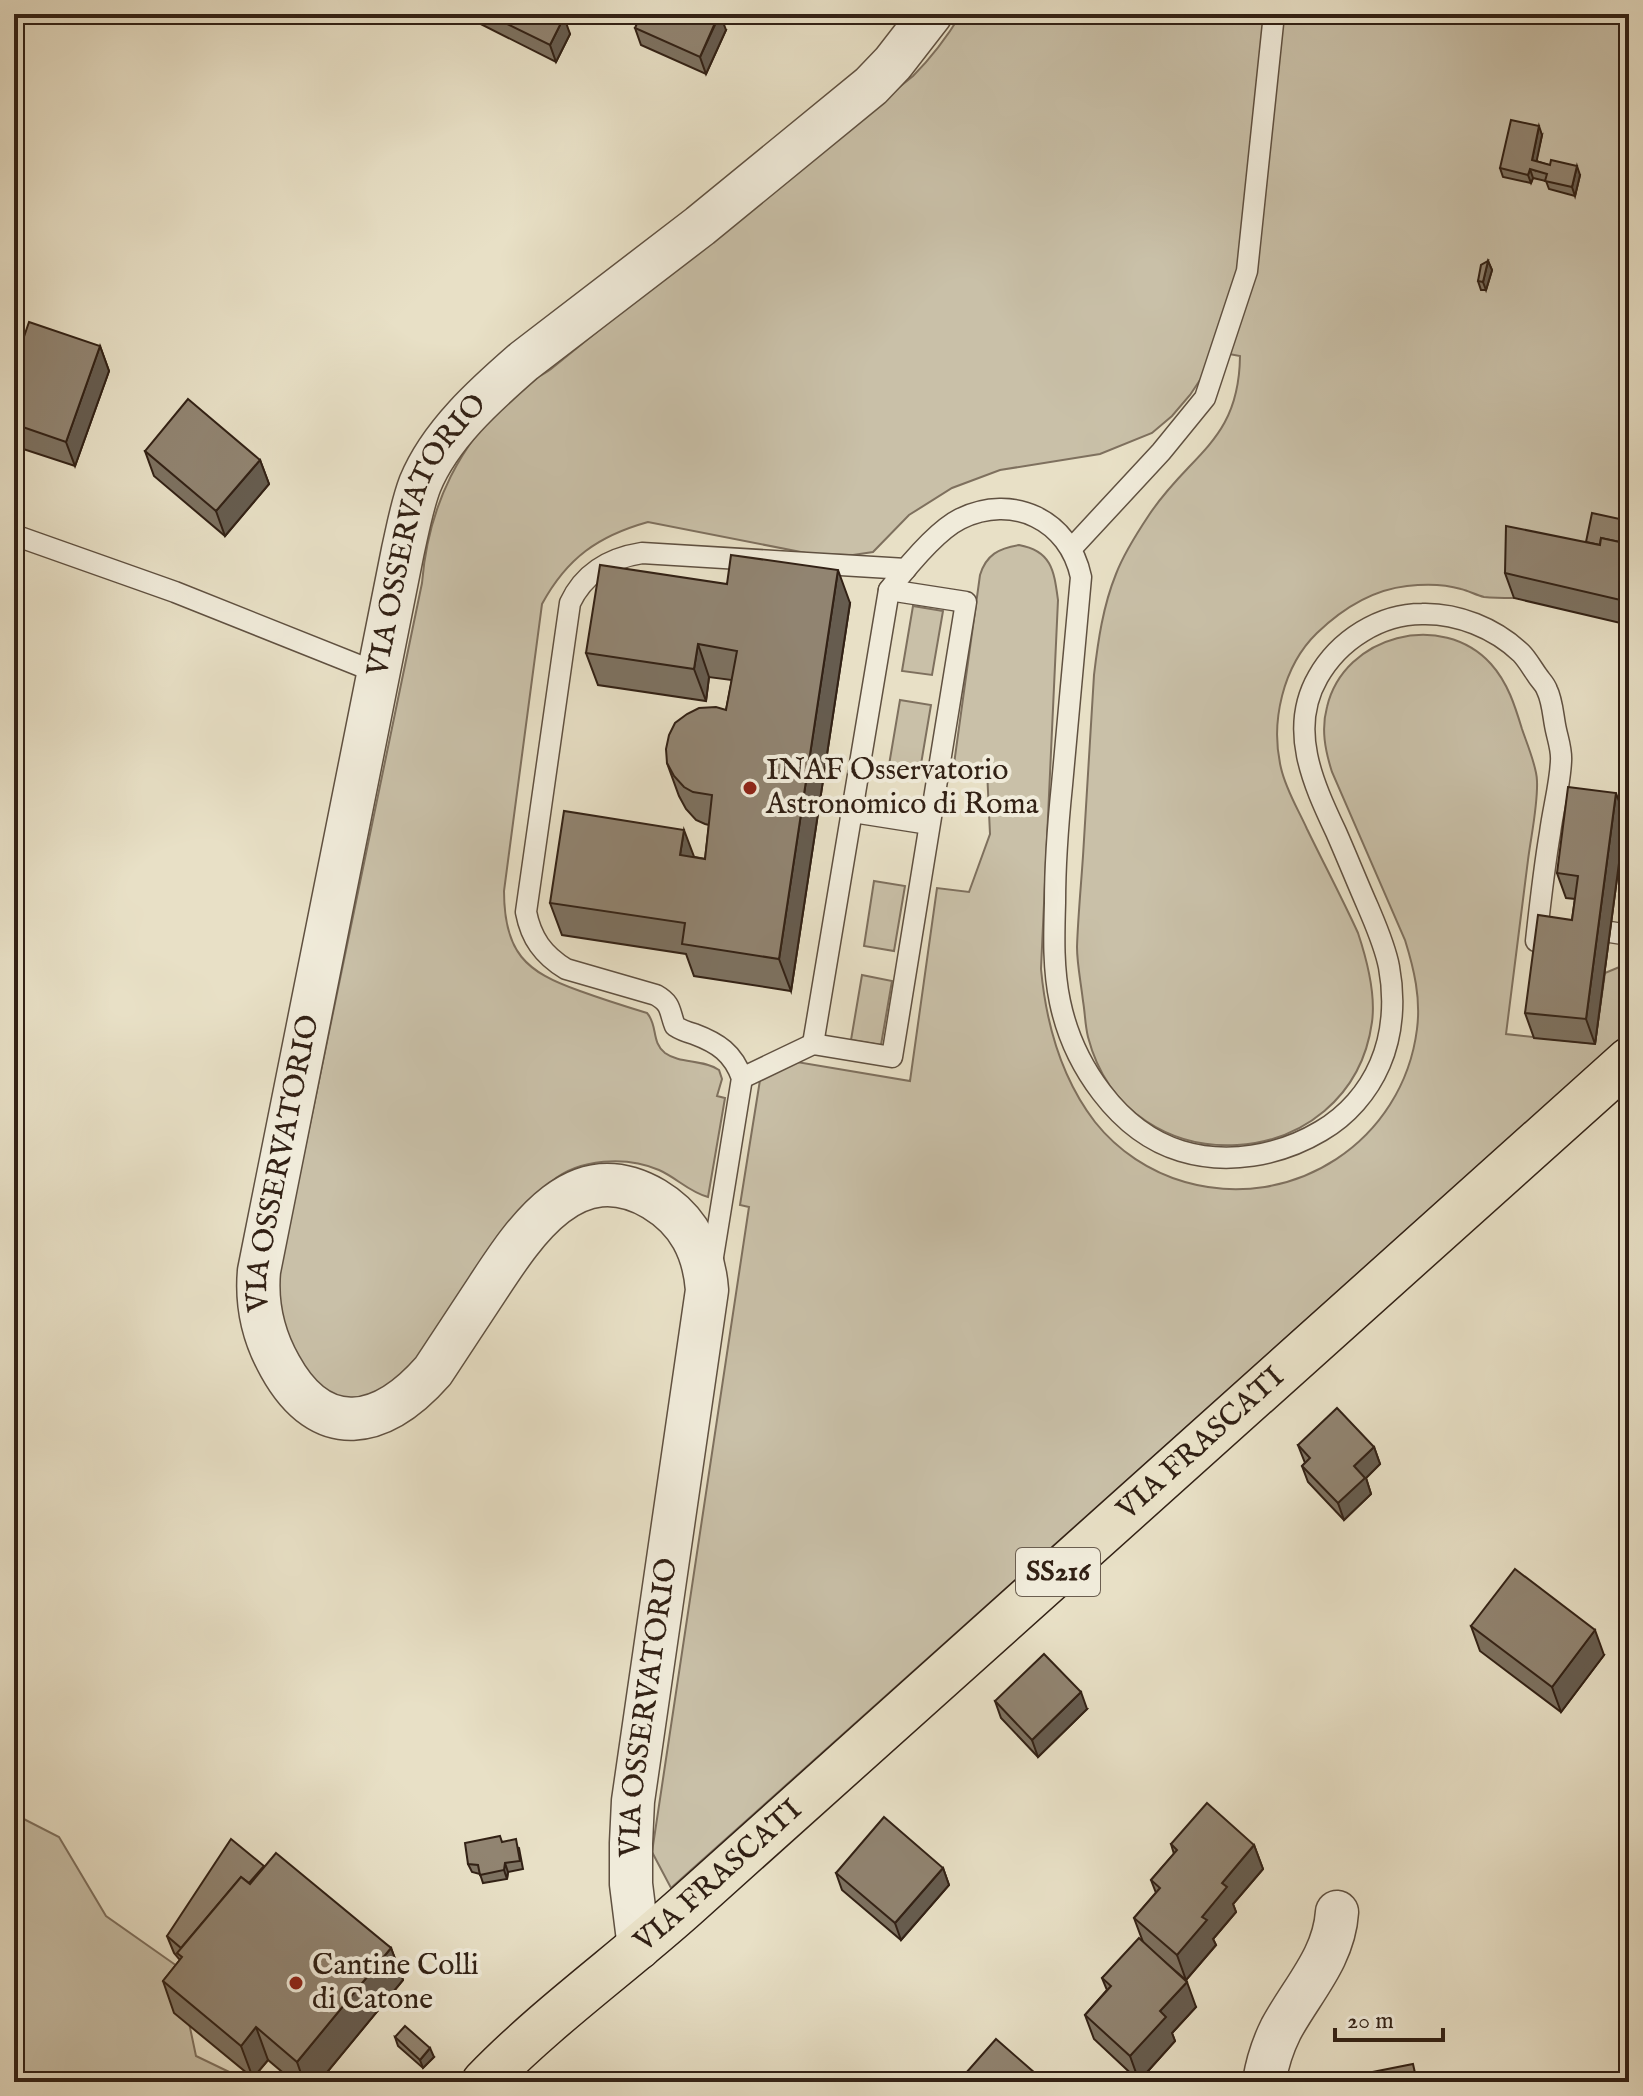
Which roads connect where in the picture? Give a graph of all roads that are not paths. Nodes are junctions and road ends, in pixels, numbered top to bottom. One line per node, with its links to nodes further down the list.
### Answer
1 (931, 14): 7 (street, VIA OSSERVATORIO)
2 (1274, 14): 4 (lane)
3 (14, 535): 7 (lane)
4 (1072, 548): 5 (lane); 10 (lane)
5 (906, 569): 6 (lane); 13 (lane)
6 (889, 590): 8 (lane); 9 (lane)
7 (378, 673): 14 (street, VIA OSSERVATORIO)
8 (853, 812): 9 (lane); 11 (lane)
9 (929, 824): 11 (lane)
10 (1533, 965)
11 (813, 1044): 13 (lane)
12 (1629, 1060): 16 (main road, VIA FRASCATI / SS216)
13 (742, 1078): 14 (lane)
14 (707, 1290): 16 (street, VIA OSSERVATORIO)
15 (1337, 1912): 18 (street)
16 (639, 1948): 17 (main road, VIA FRASCATI / SS216)
17 (484, 2082)
18 (1264, 2082)

